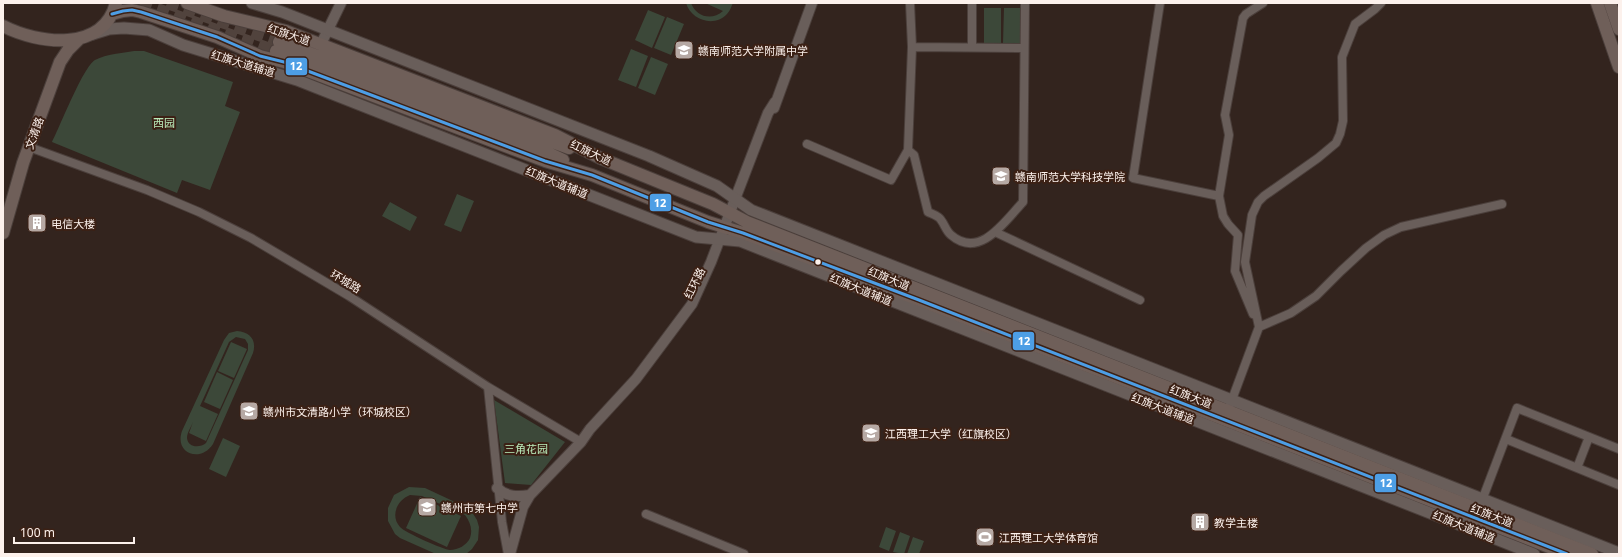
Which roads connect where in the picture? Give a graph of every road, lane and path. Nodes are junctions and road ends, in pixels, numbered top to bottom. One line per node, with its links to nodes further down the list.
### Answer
1 (187, 3): 19 (main road, 红旗大道)
2 (252, 3): 16 (main road)
3 (341, 3): 16 (street)
4 (812, 3): 30 (street, 红环路)
5 (910, 3): 20 (street)
6 (972, 3): 21 (street)
7 (1024, 3): 22 (street)
8 (1160, 3): 29 (street)
9 (1263, 3): 29 (street)
10 (1381, 3): 37 (street)
11 (1597, 3): 23 (main road)
12 (1610, 3): 15 (main road)
13 (114, 8): 17 (main road); 28 (main road, 红旗大道)
14 (3, 26): 18 (main road)
15 (1619, 29)
16 (328, 30): 19 (street); 30 (main road)
17 (91, 34): 18 (main road); 35 (main road, 红旗大道辅道)
18 (79, 39): 25 (main road, 文清路)
19 (321, 44): 27 (main road, 红旗大道)
20 (912, 47): 21 (street); 26 (street)
21 (972, 47): 22 (street)
22 (1024, 48): 33 (street)
23 (1619, 67)
24 (807, 144): 26 (street)
25 (29, 147): 34 (main road, 文清路); 38 (street, 环城路)
26 (908, 150): 33 (street)
27 (600, 158): 28 (main road); 32 (main road, 红旗大道)
28 (592, 175): 35 (main road, 红旗大道)
29 (1219, 196): 37 (street)
30 (737, 200): 32 (street, 红环路); 39 (main road)
31 (1502, 204): 37 (street)
32 (732, 214): 35 (street, 红环路); 39 (main road, 红旗大道)
33 (995, 232): 36 (street)
34 (3, 233)
35 (725, 234): 42 (street, 红环路); 53 (main road, 红旗大道辅道); 54 (main road, 红旗大道)
36 (1140, 300)
37 (1259, 327): 39 (street)
38 (488, 387): 42 (street, 环城路); 46 (street)
39 (1230, 405): 48 (main road, 红旗大道)
40 (1589, 437): 41 (street); 43 (street); 44 (street)
41 (1506, 439): 44 (street); 48 (street)
42 (581, 442): 47 (street, 红环路)
43 (1619, 450)
44 (1577, 468): 45 (street)
45 (1619, 485)
46 (497, 488): 47 (street); 51 (street)
47 (530, 495): 51 (street, 红环路)
48 (1480, 504): 50 (main road); 55 (main road, 红旗大道)
49 (646, 514): 52 (street)
50 (1619, 553)
51 (509, 554)
52 (744, 554)
53 (1534, 554)
54 (1567, 554)
55 (1592, 554)

